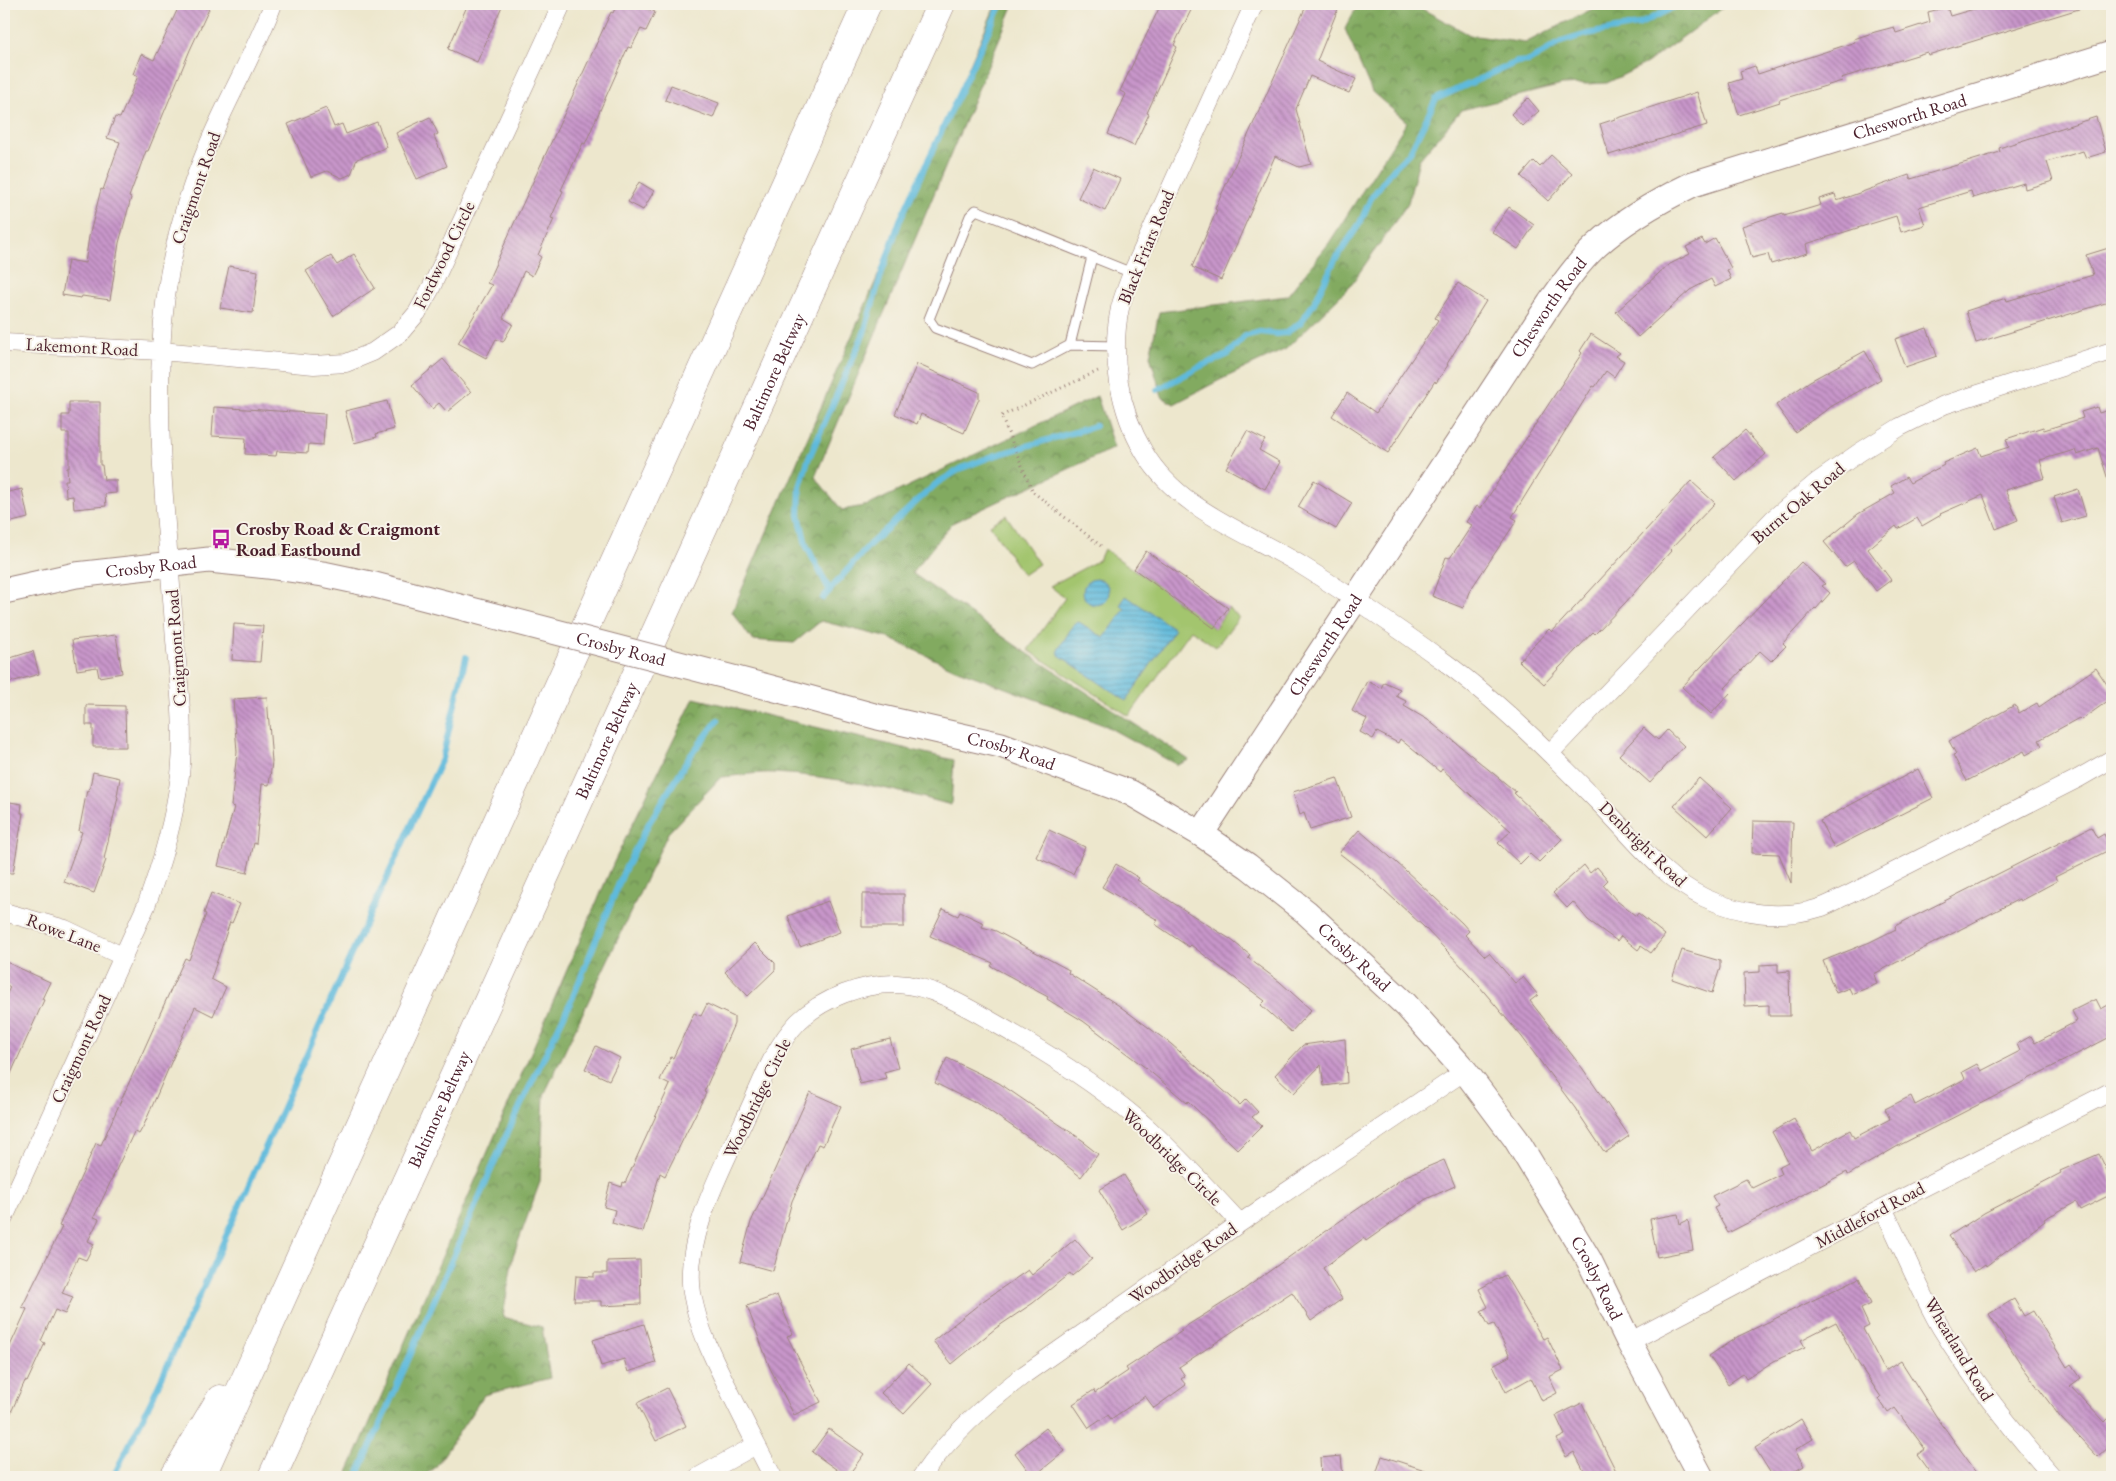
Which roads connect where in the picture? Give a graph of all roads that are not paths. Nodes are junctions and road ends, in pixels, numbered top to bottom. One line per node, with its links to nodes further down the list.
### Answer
1 (273, 4): 11 (street, Craigmont Road)
2 (562, 4): 11 (street, Fordwood Circle)
3 (867, 4): 27 (highway)
4 (941, 4): 29 (highway, Baltimore Beltway)
5 (1254, 4): 8 (street, Black Friars Road)
6 (2112, 54): 16 (main road, Chesworth Road)
7 (1092, 256): 8 (lane); 10 (lane); 10 (lane)
8 (1132, 273): 13 (street, Black Friars Road)
9 (4, 343): 11 (street, Lakemont Road)
10 (1070, 345): 13 (lane)
11 (161, 351): 14 (street, Craigmont Road)
12 (2112, 351): 17 (street, Burnt Oak Road)
13 (1116, 354): 16 (street, Black Friars Road)
14 (170, 564): 15 (main road, Crosby Road); 19 (main road, Crosby Road, bridge); 21 (street, Craigmont Road)
15 (4, 591)
16 (1356, 599): 17 (street, Denbright Road); 19 (main road, Chesworth Road)
17 (1550, 753): 18 (street, Denbright Road)
18 (2112, 759)
19 (1200, 834): 22 (main road, Crosby Road)
20 (4, 912): 21 (street, Rowe Lane)
21 (124, 957): 25 (street, Craigmont Road)
22 (1464, 1070): 26 (street, Woodbridge Road); 28 (main road, Crosby Road)
23 (2112, 1091): 24 (street, Middleford Road)
24 (1883, 1208): 28 (street, Middleford Road); 39 (street, Wheatland Road)
25 (4, 1218)
26 (1240, 1223): 30 (street, Woodbridge Circle); 37 (street, Woodbridge Road)
27 (295, 1271): 31 (highway); 32 (highway)
28 (1629, 1342): 38 (main road, Crosby Road)
29 (290, 1438): 33 (highway, Baltimore Beltway); 34 (highway)
30 (756, 1445): 35 (street); 36 (street, Woodbridge Circle)
31 (174, 1477)
32 (201, 1477)
33 (272, 1477)
34 (277, 1477)
35 (698, 1477)
36 (773, 1477)
37 (921, 1477)
38 (1701, 1477)
39 (2053, 1477)

